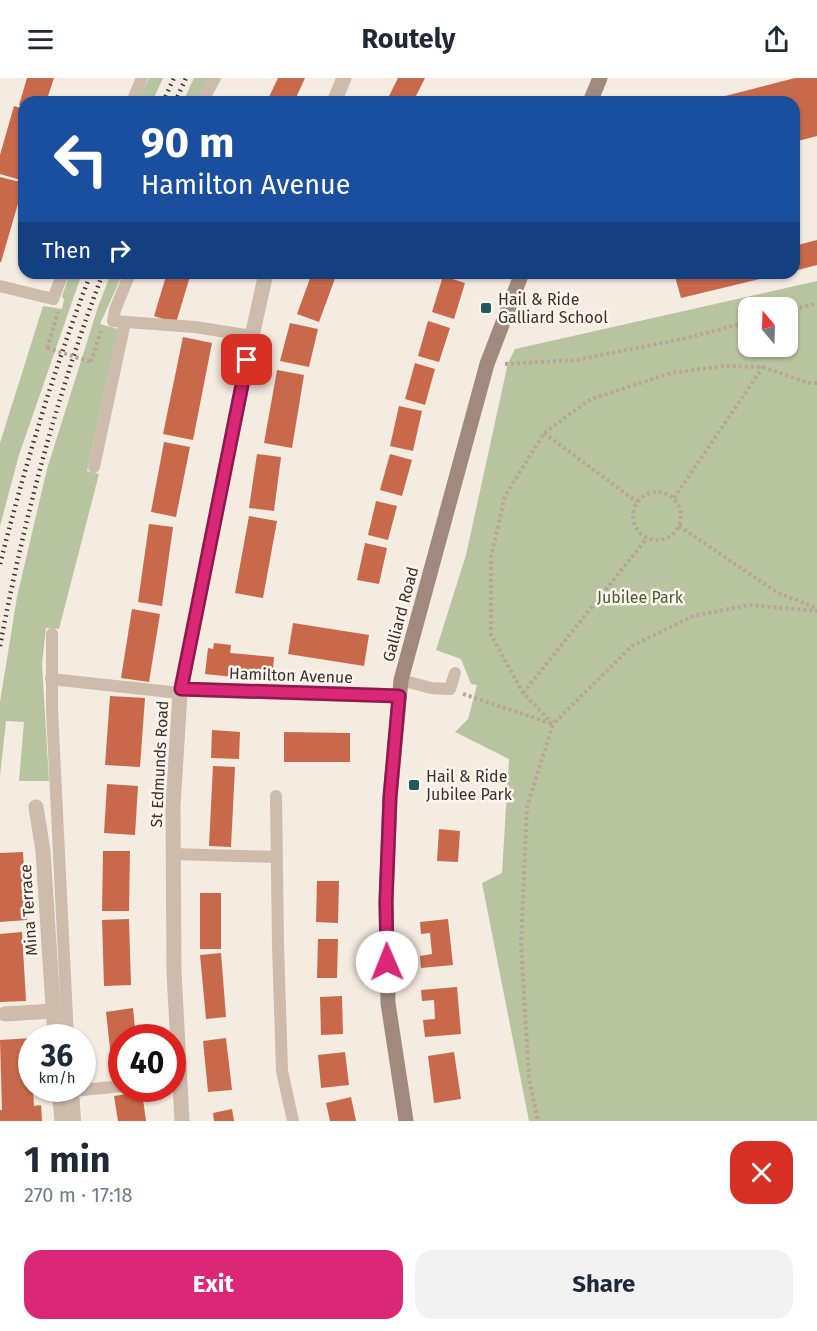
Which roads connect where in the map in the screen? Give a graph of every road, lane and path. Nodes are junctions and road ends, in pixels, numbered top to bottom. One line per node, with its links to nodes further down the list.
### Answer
1 (142, 78): 5 (lane)
2 (215, 78): 6 (lane)
3 (344, 78): 7 (street)
4 (600, 78): 8 (street)
5 (134, 96)
6 (205, 96)
7 (336, 96)
8 (592, 96)
9 (61, 279): 13 (lane)
10 (128, 279): 17 (lane)
11 (265, 279): 20 (street, St Edmunds Road)
12 (520, 279): 21 (street, Galliard Road)
13 (0, 286)
14 (817, 303): 16 (path)
15 (59, 308): 18 (path, bridge)
16 (798, 308)
17 (125, 322): 20 (lane); 25 (lane)
18 (103, 325)
19 (738, 325): 21 (path)
20 (252, 336): 36 (street, St Edmunds Road)
21 (487, 364): 34 (street, Galliard Road)
22 (763, 367): 23 (path); 24 (path); 26 (path)
23 (817, 383)
24 (544, 433): 27 (path); 37 (path)
25 (94, 467)
26 (674, 498): 27 (path); 28 (path)
27 (637, 502): 29 (path)
28 (679, 526): 29 (path); 30 (path)
29 (646, 538): 37 (path)
30 (817, 610): 39 (path)
31 (52, 634): 33 (lane)
32 (454, 673): 35 (lane)
33 (51, 679): 36 (lane); 47 (lane)
34 (401, 680): 35 (lane); 38 (street, Galliard Road)
35 (450, 689): 39 (path)
36 (180, 691): 38 (street, Hamilton Avenue); 42 (street, St Edmunds Road)
37 (523, 693): 39 (path)
38 (399, 696): 56 (street, Galliard Road)
39 (553, 724): 57 (path)
40 (276, 796): 43 (lane)
41 (36, 807): 44 (street, Mina Terrace)
42 (173, 854): 43 (lane); 48 (street, St Edmunds Road)
43 (276, 857): 55 (lane)
44 (53, 1011): 45 (street); 46 (street, Mina Terrace)
45 (5, 1014)
46 (54, 1024)
47 (67, 1024)
48 (175, 1024)
49 (66, 1102): 52 (street)
50 (71, 1102): 53 (lane)
51 (179, 1102): 54 (street, St Edmunds Road)
52 (62, 1121)
53 (75, 1121)
54 (182, 1121)
55 (293, 1121)
56 (406, 1121)
57 (538, 1121)

